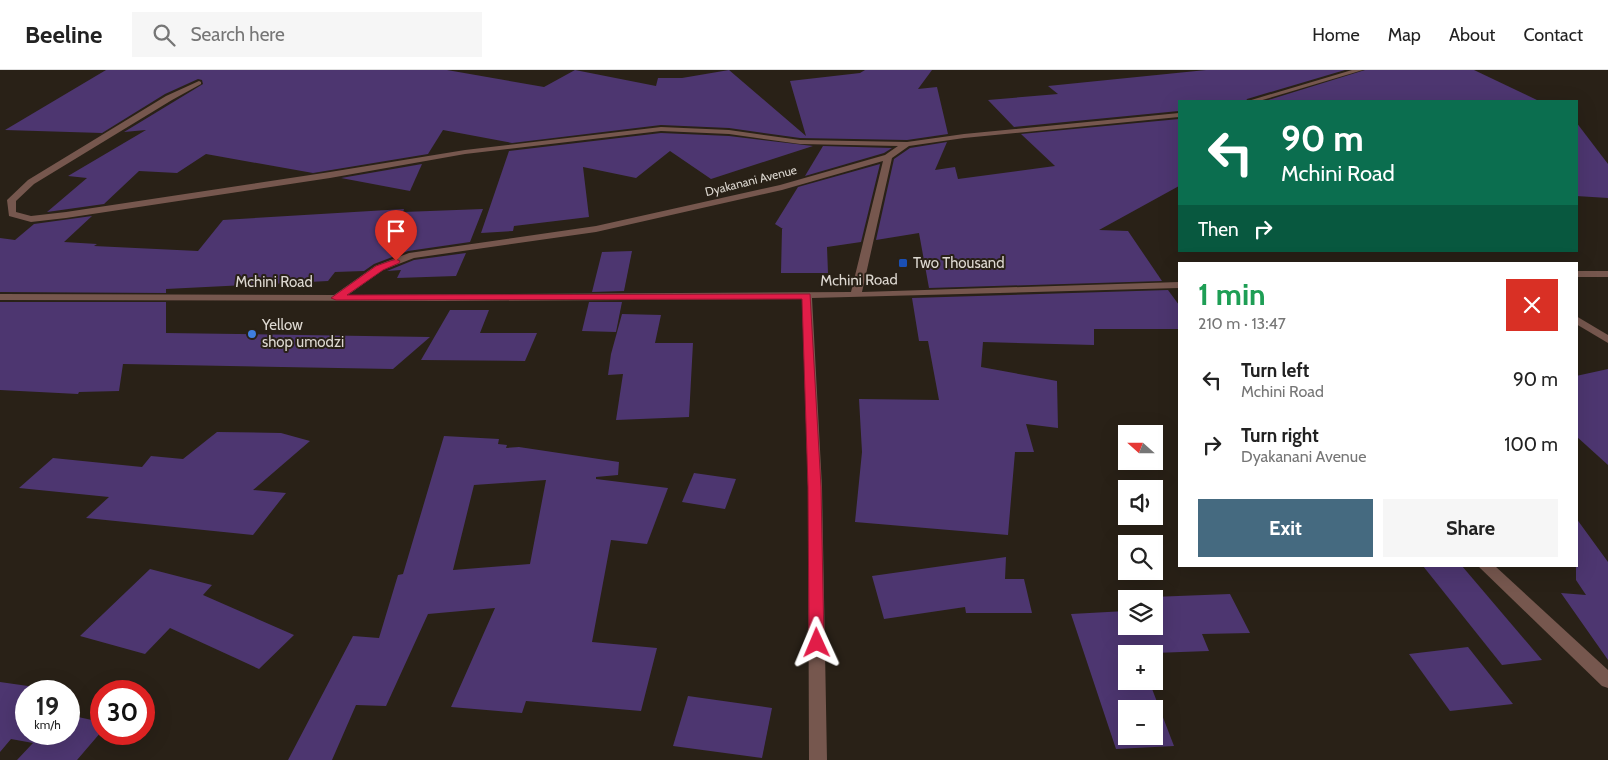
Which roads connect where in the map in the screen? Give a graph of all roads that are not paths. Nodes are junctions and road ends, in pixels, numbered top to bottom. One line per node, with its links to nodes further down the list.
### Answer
1 (1360, 70): 3 (street)
2 (199, 83): 5 (street)
3 (1255, 100)
4 (1178, 115): 5 (street, Dyakanani Avenue)
5 (907, 144): 6 (street, Dyakanani Avenue)
6 (888, 157): 10 (street); 13 (street, Dyakanani Avenue)
7 (1578, 274): 8 (street)
8 (1608, 274)
9 (1178, 285): 10 (street, Mchini Road)
10 (856, 295): 11 (street, Mchini Road)
11 (807, 296): 13 (street, Mchini Road); 18 (street)
12 (0, 297): 13 (street, Mchini Road)
13 (336, 298)
14 (1578, 320): 15 (street)
15 (1608, 340)
16 (1486, 567): 17 (street)
17 (1608, 681)
18 (818, 760)

